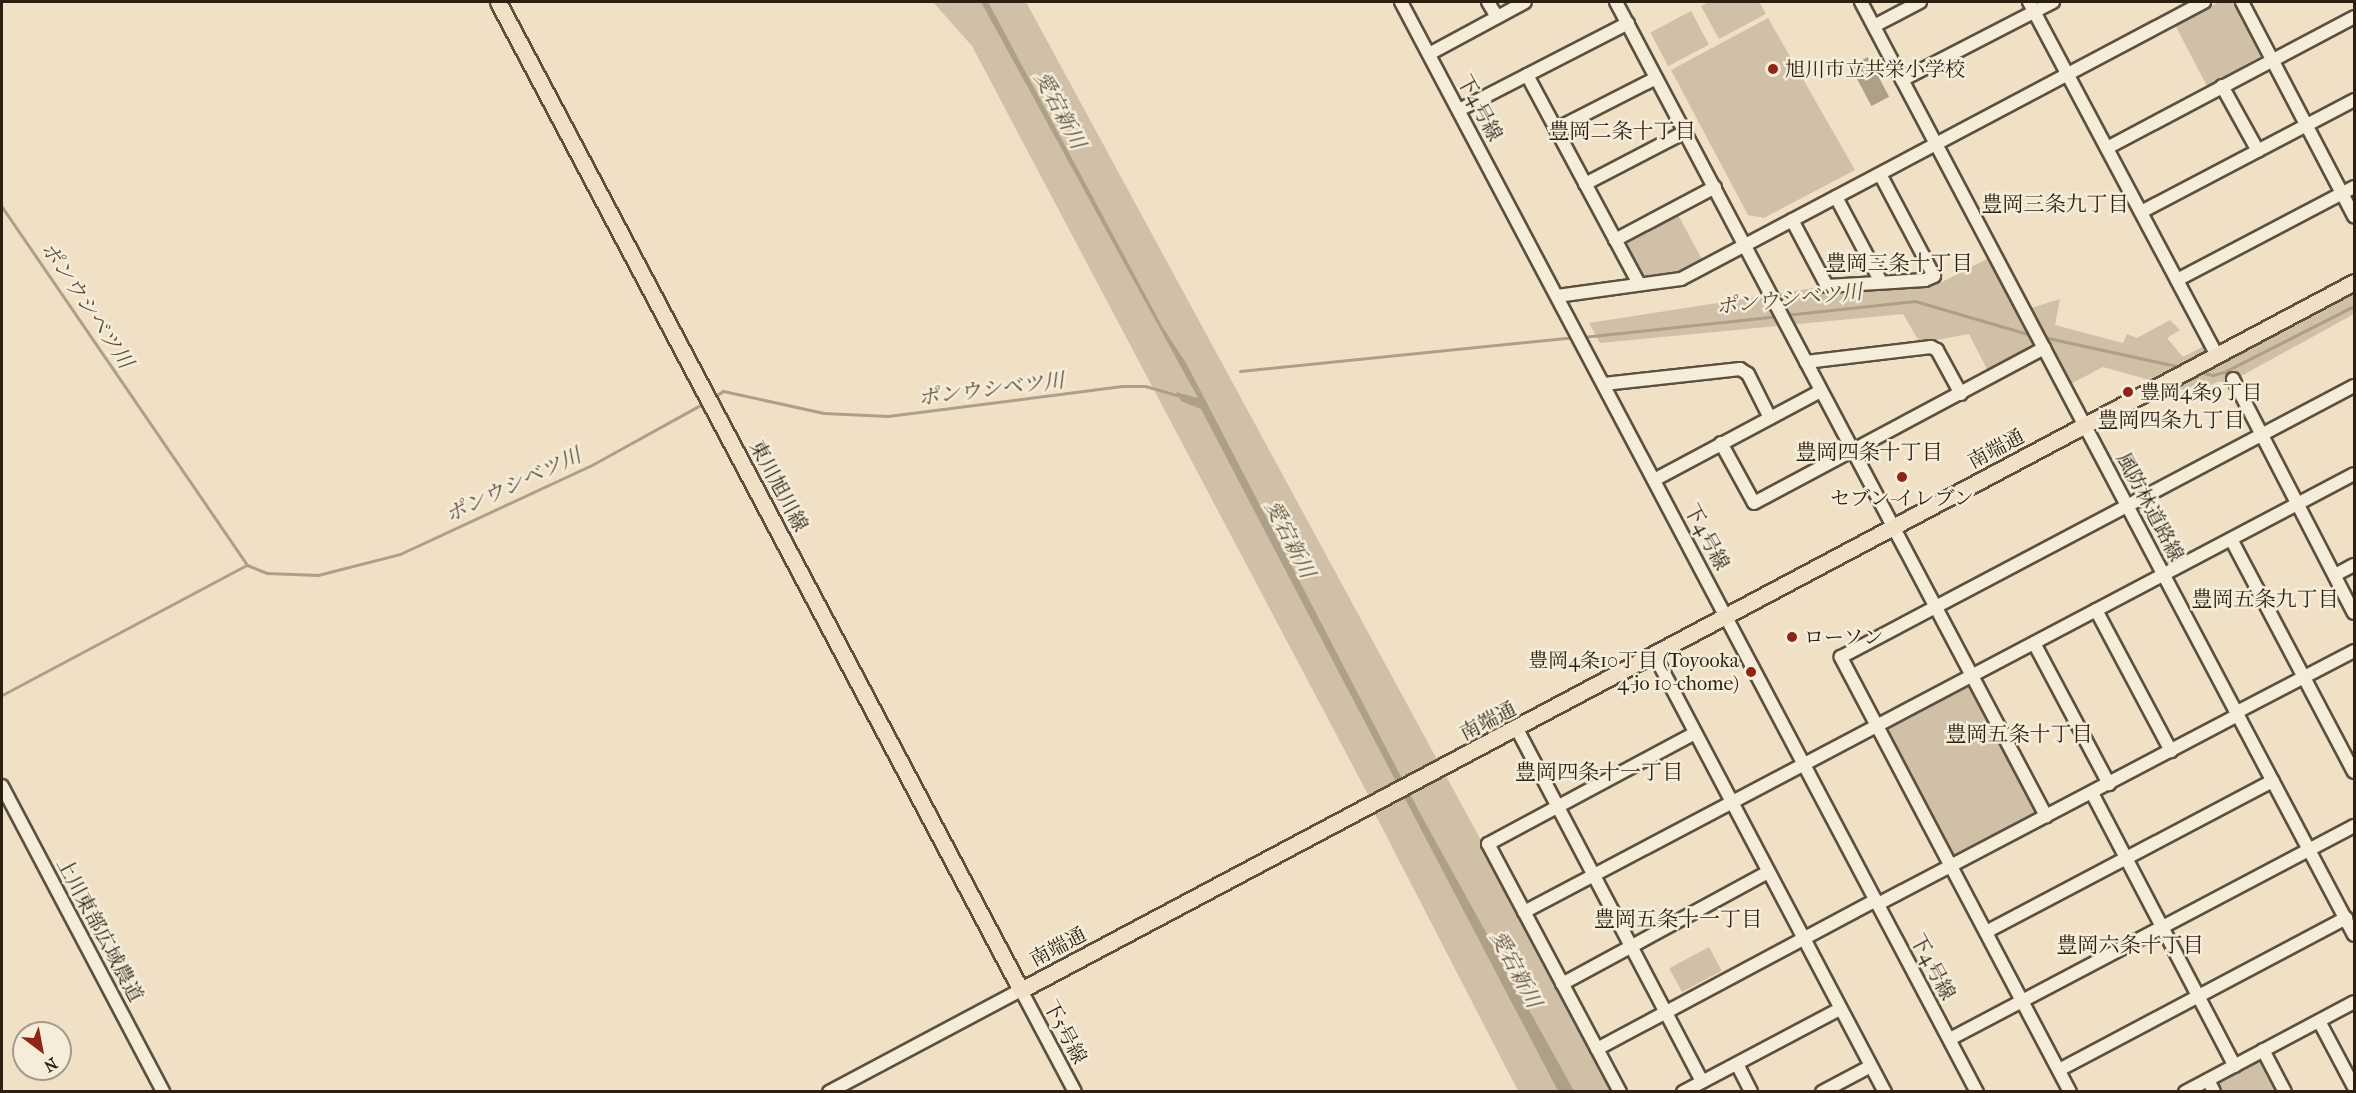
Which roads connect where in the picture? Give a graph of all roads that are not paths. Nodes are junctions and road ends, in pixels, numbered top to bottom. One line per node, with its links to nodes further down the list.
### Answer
1 (498, 2): 107 (main road, 東川旭川線)
2 (1401, 2): 16 (street, 下4号線)
3 (1488, 2): 12 (street)
4 (1525, 2): 12 (street)
5 (1616, 2): 14 (street)
6 (1861, 2): 15 (street, 風防林道路線)
7 (1920, 2): 15 (street)
8 (2053, 2): 11 (street)
9 (2204, 2): 19 (street)
10 (2242, 2): 17 (street)
11 (2032, 6): 19 (street); 21 (street)
12 (1497, 17): 16 (street)
13 (2355, 17): 17 (street)
14 (1628, 23): 18 (street); 20 (street)
15 (1874, 26): 21 (street, 風防林道路線)
16 (1429, 54): 24 (street, 下4号線)
17 (2273, 60): 22 (street); 25 (street)
18 (1527, 75): 24 (street); 26 (street)
19 (2067, 75): 28 (street); 29 (street)
20 (1656, 78): 26 (street); 27 (street)
21 (1902, 80): 28 (street, 風防林道路線)
22 (2222, 86): 29 (street); 30 (street)
23 (2355, 100): 25 (street)
24 (1459, 110): 46 (street, 下4号線)
25 (2307, 125): 30 (street); 35 (street)
26 (1556, 129): 32 (street)
27 (1685, 132): 32 (street); 33 (street)
28 (1936, 144): 31 (street); 47 (street, 風防林道路線)
29 (2107, 148): 37 (street)
30 (2258, 151): 37 (street)
31 (1880, 174): 36 (street); 42 (street)
32 (1585, 184): 40 (street)
33 (1715, 187): 40 (street); 41 (street)
34 (2355, 187): 35 (street)
35 (2343, 193): 38 (street); 43 (street)
36 (1836, 197): 39 (street); 42 (street)
37 (2141, 212): 43 (street)
38 (2355, 216)
39 (1792, 220): 41 (street); 42 (street)
40 (1615, 240): 45 (street)
41 (1745, 245): 45 (street); 49 (street)
42 (1880, 280)
43 (2177, 280): 48 (street)
44 (2355, 282): 48 (main road, 南端通)
45 (1639, 284): 46 (street)
46 (1557, 296): 51 (street, 下4号線)
47 (2044, 347): 54 (street); 56 (street, 風防林道路線)
48 (2211, 359): 56 (main road, 南端通)
49 (1806, 362): 53 (street); 54 (street)
50 (2233, 379): 57 (street)
51 (1604, 384): 55 (street); 61 (street, 下4号線)
52 (2355, 386): 57 (street)
53 (1821, 391): 55 (street); 59 (street)
54 (1961, 394): 59 (street)
55 (1770, 418): 58 (street)
56 (2085, 425): 63 (street, 風防林道路線); 64 (main road, 南端通)
57 (2260, 435): 62 (street); 63 (street)
58 (1721, 443): 59 (street); 61 (street)
59 (1853, 450): 64 (street)
60 (2355, 474): 62 (street)
61 (1654, 480): 72 (street, 下4号線)
62 (2297, 504): 65 (street); 68 (street)
63 (2128, 506): 67 (street, 風防林道路線); 69 (street)
64 (1894, 528): 69 (street); 72 (main road, 南端通)
65 (2231, 539): 67 (street); 77 (street)
66 (2355, 565): 68 (street)
67 (2164, 574): 70 (street); 78 (street, 風防林道路線)
68 (2335, 575): 71 (street)
69 (1936, 607): 76 (street); 79 (street)
70 (2096, 610): 73 (street); 82 (street)
71 (2355, 613)
72 (1727, 616): 75 (main road, 南端通); 83 (street, 下4号線)
73 (2034, 643): 76 (street); 86 (street)
74 (2355, 651): 77 (street)
75 (1655, 656): 80 (main road, 南端通); 81 (street)
76 (1973, 676): 79 (street); 91 (street)
77 (2304, 677): 78 (street); 84 (street)
78 (2238, 714): 82 (street); 85 (street, 風防林道路線)
79 (1877, 726): 83 (street); 95 (street)
80 (1518, 729): 90 (street); 107 (main road, 南端通)
81 (1695, 733): 89 (street); 90 (street)
82 (2171, 751): 86 (street)
83 (1805, 764): 89 (street); 98 (street, 下4号線)
84 (2355, 772)
85 (2273, 781): 93 (street, 風防林道路線); 94 (street)
86 (2109, 784): 88 (street)
87 (2, 786): 124 (street, 上川東部広域農道)
88 (2092, 793): 91 (street); 94 (street)
89 (1732, 801): 96 (street); 97 (street)
90 (1557, 806): 97 (street); 99 (street)
91 (2046, 816): 95 (street)
92 (2355, 826): 93 (street)
93 (2309, 850): 100 (street, 風防林道路線); 101 (street)
94 (2127, 858): 101 (street); 102 (street)
95 (1952, 867): 98 (street); 102 (street)
96 (1768, 872): 104 (street); 105 (street)
97 (1593, 874): 99 (street); 105 (street)
98 (1877, 902): 104 (street); 114 (street, 下4号線)
99 (1524, 912): 106 (street)
100 (2346, 918): 103 (street, 風防林道路線); 108 (street)
101 (2163, 926): 108 (street); 109 (street)
102 (1986, 932): 109 (street)
103 (2355, 935)
104 (1804, 939): 111 (street); 112 (street)
105 (1631, 945): 106 (street); 112 (street)
106 (1562, 984): 115 (street)
107 (1021, 990): 125 (street, 南端通); 126 (street, 下5号線)
108 (2199, 996): 119 (street); 120 (street)
109 (2022, 1001): 114 (street); 120 (street)
110 (2355, 1002): 113 (street)
111 (1840, 1009): 117 (street); 118 (street)
112 (1666, 1011): 115 (street); 122 (street)
113 (2319, 1021): 116 (street); 123 (street)
114 (1950, 1039): 132 (street, 下4号線)
115 (1597, 1049): 127 (street)
116 (2263, 1050): 119 (street); 136 (street)
117 (1737, 1064): 122 (street); 129 (street)
118 (1871, 1066): 130 (street); 131 (street)
119 (2235, 1066): 121 (street)
120 (2059, 1070): 133 (street)
121 (2208, 1080): 134 (street); 135 (street)
122 (1702, 1081): 128 (street)
123 (2355, 1087)
124 (163, 1092)
125 (830, 1092)
126 (1075, 1092)
127 (1620, 1092)
128 (1683, 1092)
129 (1752, 1092)
130 (1822, 1092)
131 (1885, 1092)
132 (1977, 1092)
133 (2070, 1092)
134 (2186, 1092)
135 (2214, 1092)
136 (2285, 1092)

